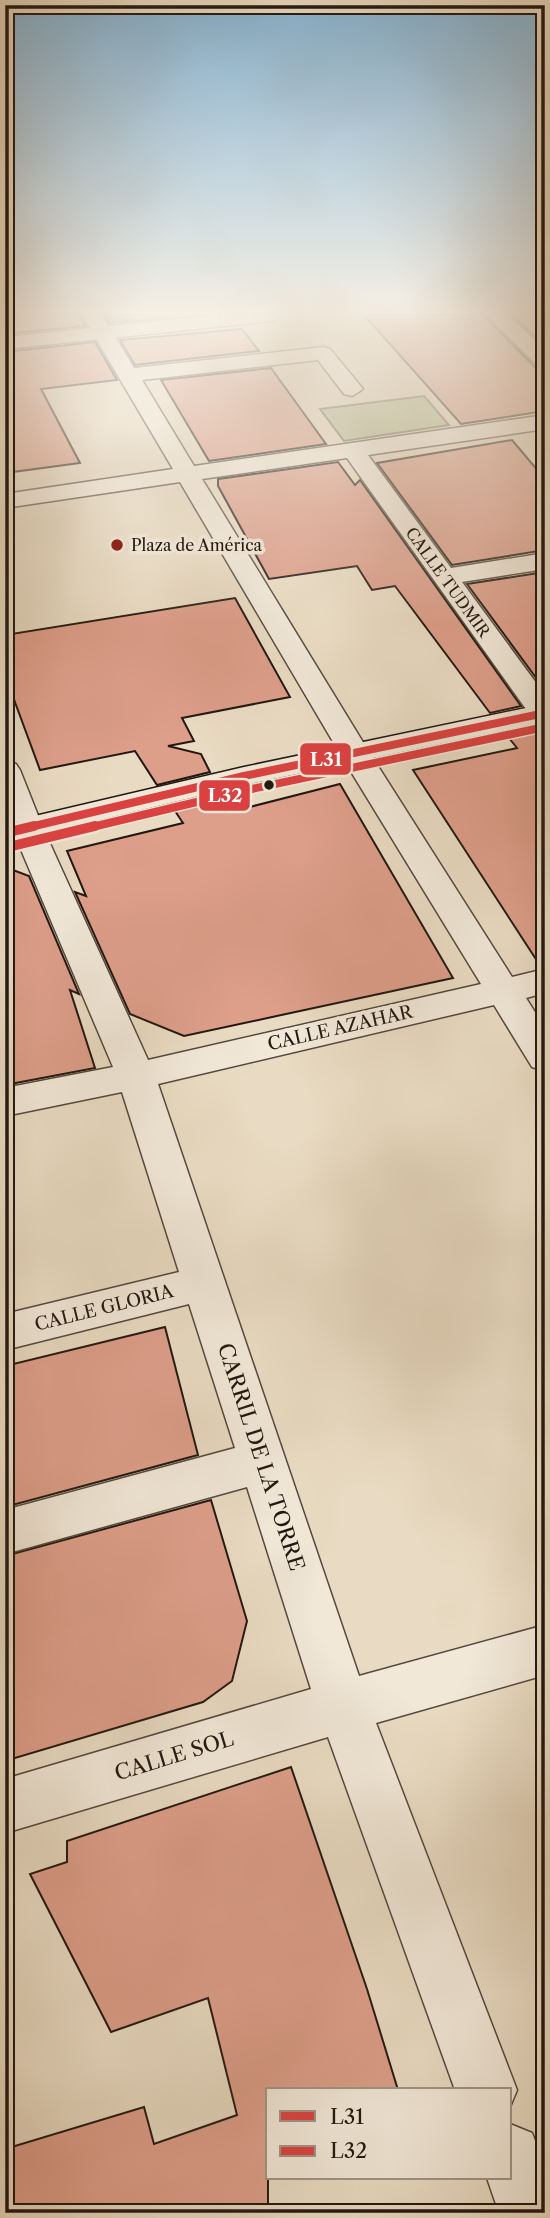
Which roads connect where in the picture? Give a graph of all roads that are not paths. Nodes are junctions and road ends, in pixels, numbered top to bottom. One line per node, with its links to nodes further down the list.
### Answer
1 (153, 419): 5 (street)
2 (535, 424): 3 (street); 4 (street)
3 (545, 448)
4 (353, 450): 5 (street); 8 (street, CALLE TUDMIR)
5 (186, 475): 6 (street); 10 (street)
6 (5, 501)
7 (545, 561): 8 (street)
8 (444, 576): 9 (street, CALLE TUDMIR)
9 (544, 713): 10 (street)
10 (354, 752): 12 (street); 14 (street)
11 (5, 770): 12 (street, CARRIL DE LA TORRE)
12 (16, 830): 16 (street, CARRIL DE LA TORRE)
13 (545, 981): 14 (street, CALLE AZAHAR)
14 (504, 990): 15 (street); 16 (street, CALLE AZAHAR)
15 (545, 1058)
16 (136, 1076): 17 (street, CALLE AZAHAR); 18 (street, CARRIL DE LA TORRE)
17 (5, 1102)
18 (204, 1283): 19 (street, CALLE GLORIA); 20 (street, CARRIL DE LA TORRE)
19 (5, 1332)
20 (262, 1462): 21 (street); 23 (street, CARRIL DE LA TORRE)
21 (5, 1532)
22 (545, 1650): 23 (street, CALLE SOL)
23 (343, 1706): 24 (street, CALLE SOL); 25 (street, CARRIL DE LA TORRE)
24 (5, 1806)
25 (484, 2088)
26 (512, 2161): 27 (street)
27 (531, 2213)

